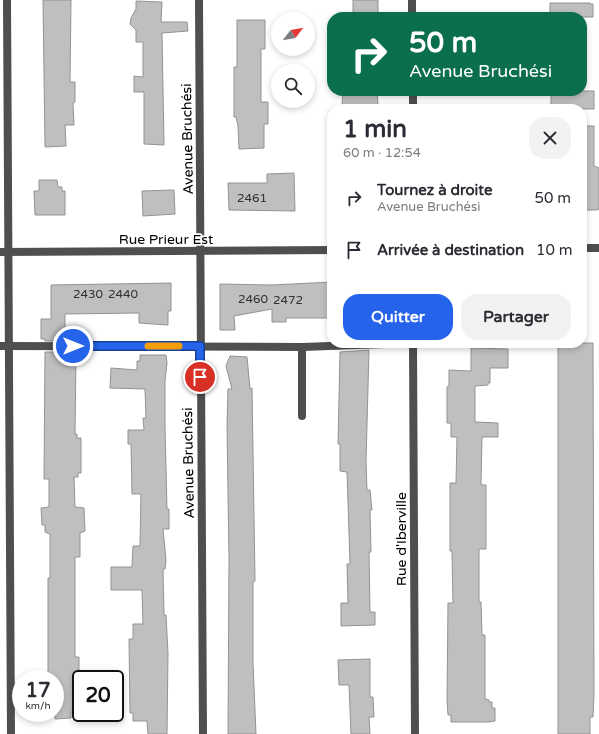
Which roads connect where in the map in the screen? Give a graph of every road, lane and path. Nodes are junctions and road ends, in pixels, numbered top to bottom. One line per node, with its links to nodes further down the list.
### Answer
1 (7, 0): 8 (street)
2 (199, 0): 9 (street, Avenue Bruchési)
3 (412, 0): 4 (street)
4 (412, 12)
5 (587, 248): 6 (street)
6 (599, 248)
7 (327, 250): 9 (street, Rue Prieur Est)
8 (4, 252): 9 (street, Rue Prieur Est); 11 (street)
9 (202, 252): 12 (street, Avenue Bruchési)
10 (0, 346): 11 (street)
11 (9, 346): 12 (street); 17 (street)
12 (200, 346): 14 (street); 18 (street, Avenue Bruchési)
13 (327, 346): 14 (street)
14 (302, 347): 16 (street)
15 (413, 348): 19 (street, Rue d'Iberville)
16 (302, 416)
17 (11, 734)
18 (203, 734)
19 (415, 734)

